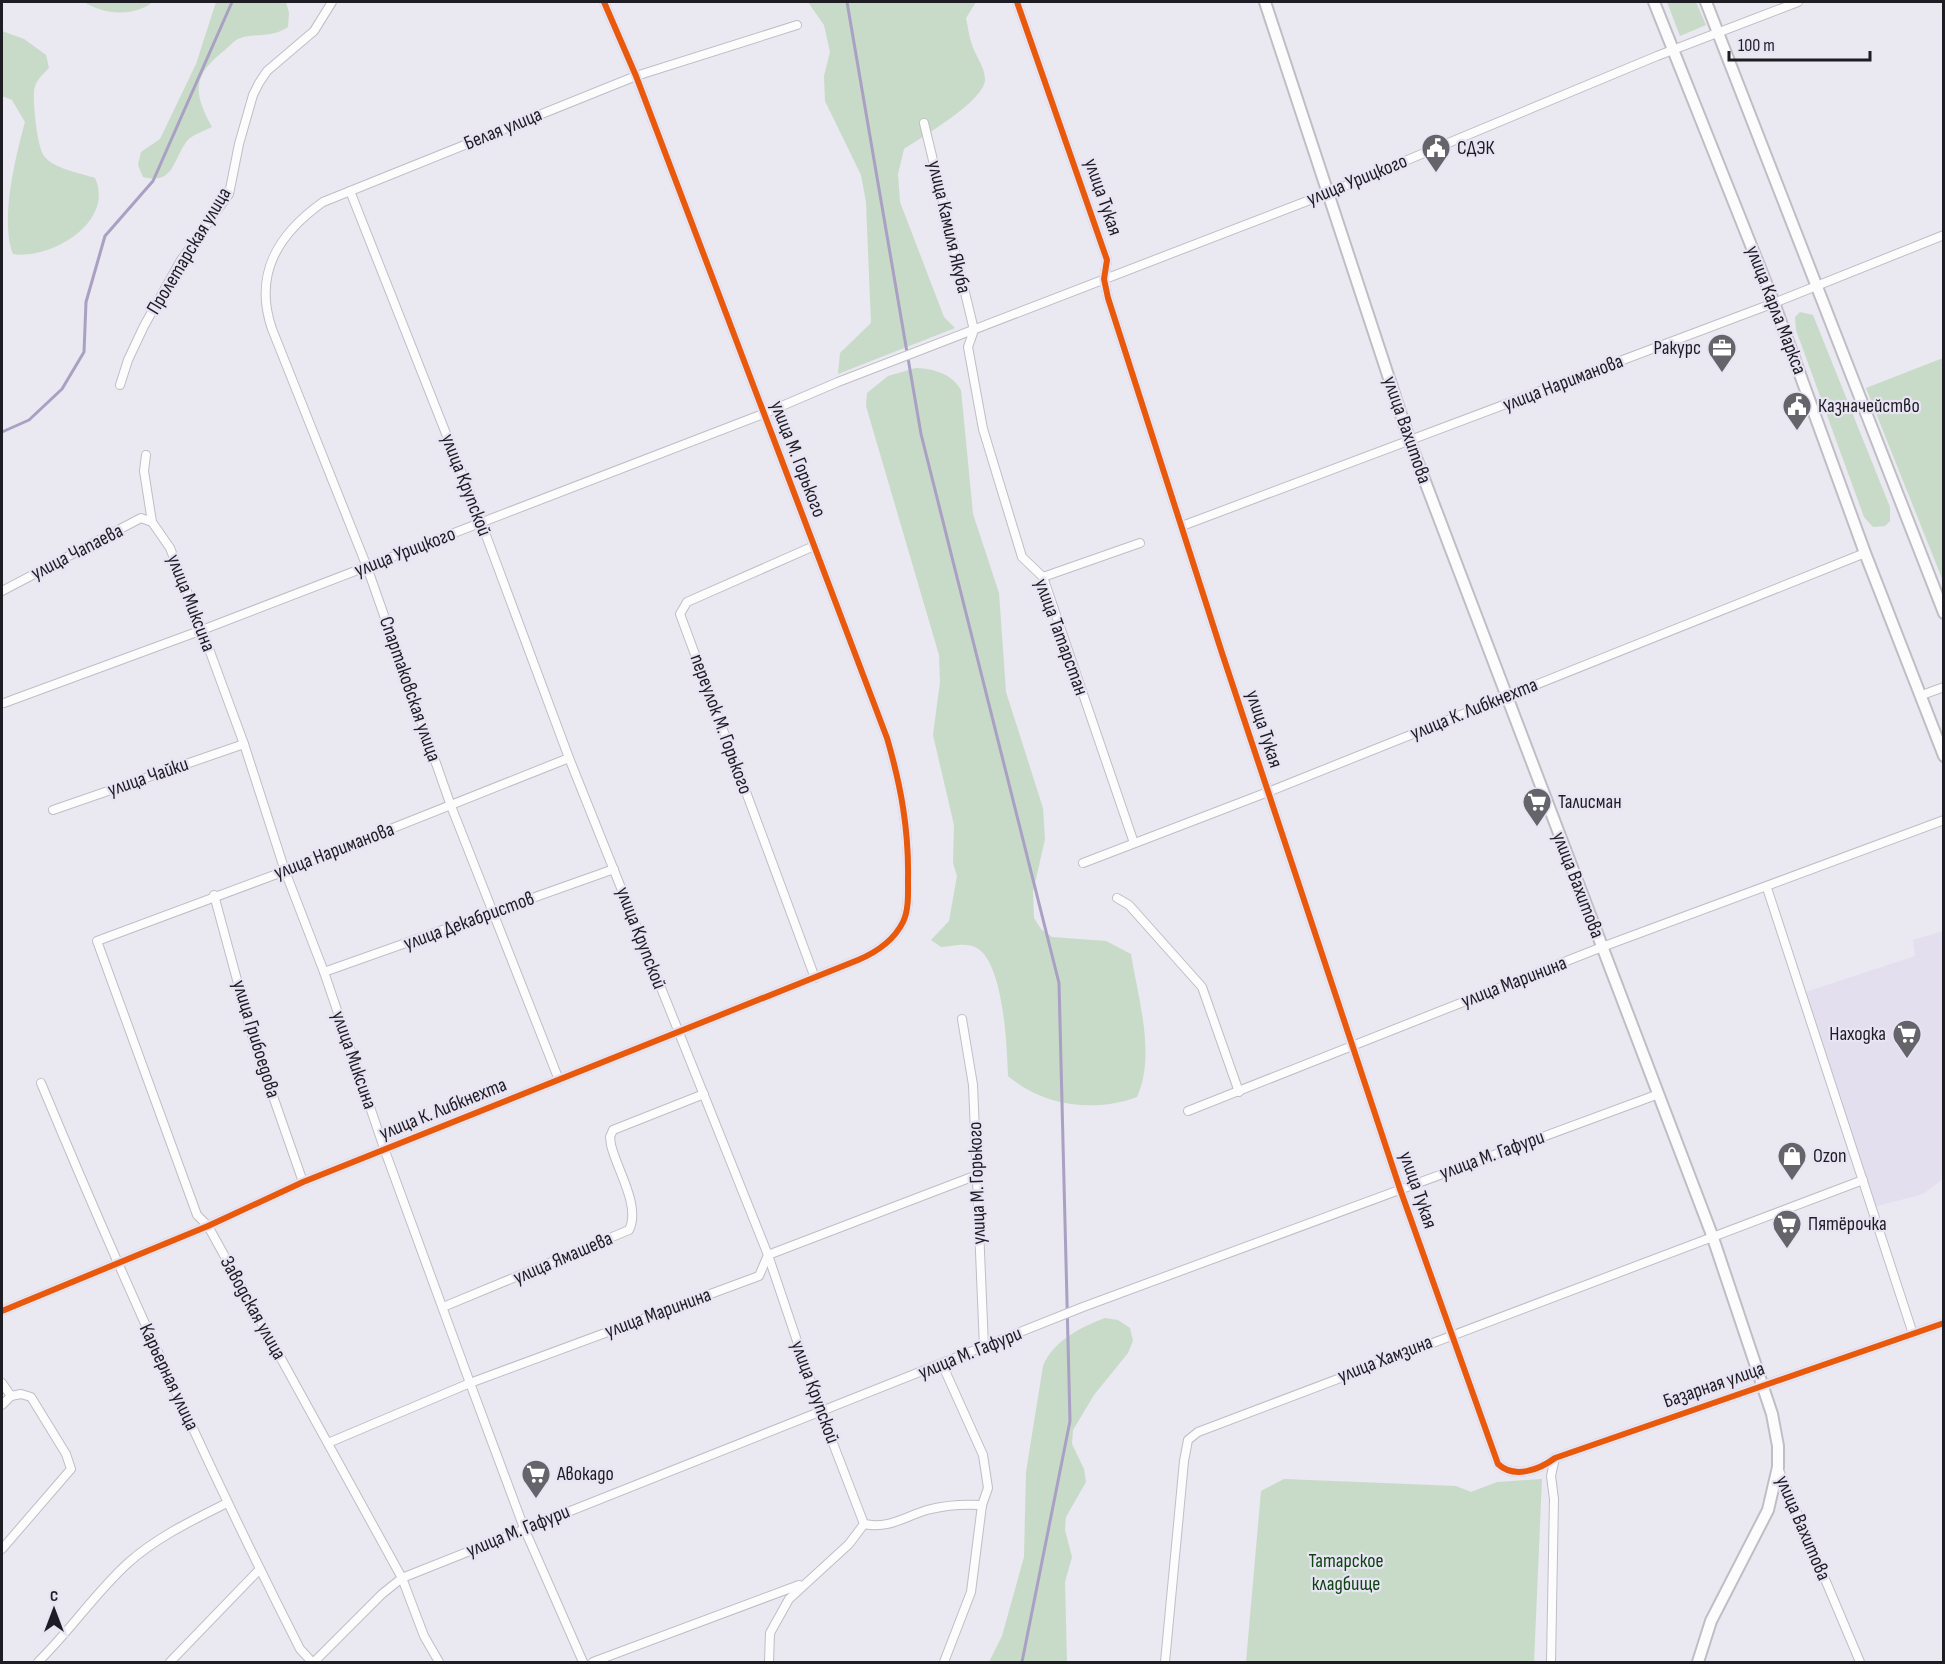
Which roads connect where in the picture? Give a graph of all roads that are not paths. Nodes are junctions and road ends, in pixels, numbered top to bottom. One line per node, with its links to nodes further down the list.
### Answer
1 (332, 2): 21 (street, Пролетарская улица)
2 (604, 2): 11 (street, улица М. Горького)
3 (1017, 2): 16 (street, улица Тукая)
4 (1264, 2): 14 (street, улица Вахитова)
5 (1654, 2): 10 (street, улица Карла Маркса)
6 (1706, 2): 9 (street)
7 (1798, 2): 9 (street, улица Урицкого)
8 (797, 25): 11 (street, Белая улица)
9 (1718, 32): 10 (street, улица Урицкого); 17 (street)
10 (1672, 50): 14 (street, улица Урицкого); 19 (street, улица Карла Маркса)
11 (636, 76): 13 (street, Белая улица); 22 (street, улица М. Горького)
12 (924, 123): 20 (street, улица Камиля Якуба)
13 (350, 191): 18 (street, Белая улица); 26 (street, улица Крупской)
14 (1328, 193): 16 (street, улица Урицкого); 23 (street, улица Вахитова)
15 (1944, 235): 17 (street, улица Нариманова)
16 (1104, 279): 20 (street, улица Урицкого); 27 (street, улица Тукая)
17 (1818, 285): 19 (street, улица Нариманова); 34 (street)
18 (265, 298): 31 (street, Спартаковская улица)
19 (1774, 303): 23 (street, улица Нариманова); 30 (street, улица Карла Маркса)
20 (974, 330): 22 (street, улица Урицкого); 32 (street, улица Татарстан)
21 (120, 385)
22 (763, 414): 26 (street, улица Урицкого); 29 (street, улица М. Горького)
23 (1410, 442): 27 (street, улица Нариманова); 38 (street, улица Вахитова)
24 (146, 455): 25 (street, улица Миксина)
25 (152, 522): 33 (street, улица Чапаева); 35 (street, улица Миксина)
26 (481, 522): 31 (street, улица Урицкого); 42 (street, улица Крупской)
27 (1182, 526): 43 (street, улица Тукая)
28 (1140, 543): 32 (street)
29 (814, 546): 55 (street, улица М. Горького); 59 (street, переулок М. Горького)
30 (1865, 553): 37 (street, улица Карла Маркса); 38 (street, улица К. Либкнехта)
31 (367, 567): 35 (street, улица Урицкого); 44 (street, Спартаковская улица)
32 (1043, 577): 47 (street, улица Татарстан)
33 (2, 591)
34 (1944, 614)
35 (202, 630): 39 (street, улица Урицкого); 40 (street, улица Миксина)
36 (1944, 687): 37 (street)
37 (1922, 695): 41 (street, улица Карла Маркса)
38 (1507, 696): 43 (street, улица К. Либкнехта); 57 (street, улица Вахитова)
39 (4, 703)
40 (244, 744): 45 (street, улица Чайки); 50 (street, улица Миксина)
41 (1944, 756)
42 (569, 758): 44 (street, улица Нариманова); 49 (street, улица Крупской)
43 (1268, 792): 47 (street, улица К. Либкнехта); 62 (street, улица Тукая)
44 (451, 806): 50 (street, улица Нариманова); 54 (street, Спартаковская улица)
45 (53, 810)
46 (1944, 820): 51 (street, улица Маринина)
47 (1134, 843): 48 (street, улица К. Либкнехта)
48 (1083, 863)
49 (614, 869): 54 (street, улица Декабристов); 61 (street, улица Крупской)
50 (285, 871): 52 (street, улица Нариманова); 58 (street, улица Миксина)
51 (1767, 888): 57 (street, улица Маринина); 71 (street)
52 (214, 895): 56 (street, улица Нариманова); 72 (street, улица Грибоедова)
53 (1117, 898): 65 (street)
54 (492, 914): 58 (street, улица Декабристов); 63 (street, Спартаковская улица)
55 (894, 936): 59 (street, улица К. Либкнехта)
56 (97, 940): 74 (street, Заводская улица)
57 (1602, 947): 62 (street, улица Маринина); 67 (street, улица Вахитова)
58 (324, 972): 69 (street, улица Миксина)
59 (815, 978): 61 (street, улица К. Либкнехта)
60 (962, 1019): 70 (street, улица М. Горького)
61 (678, 1033): 63 (street, улица К. Либкнехта); 66 (street, улица Крупской)
62 (1353, 1045): 65 (street, улица Маринина); 73 (street, улица Тукая)
63 (559, 1080): 69 (street, улица К. Либкнехта)
64 (40, 1083): 77 (street, Карьерная улица)
65 (1239, 1092): 68 (street, улица Маринина)
66 (704, 1094): 76 (street, улица Крупской); 78 (street, улица Ямашева)
67 (1656, 1095): 73 (street, улица М. Гафури); 75 (street, улица Вахитова)
68 (1188, 1111)
69 (385, 1151): 72 (street, улица К. Либкнехта); 78 (street, улица Миксина)
70 (977, 1175): 76 (street); 83 (street, улица М. Горького)
71 (1863, 1180): 75 (street, улица Хамзина); 82 (street)
72 (303, 1182): 74 (street, улица К. Либкнехта)
73 (1400, 1190): 81 (street, улица Тукая); 83 (street, улица М. Гафури)
74 (208, 1226): 77 (street, улица К. Либкнехта); 91 (street, Заводская улица)
75 (1712, 1235): 81 (street, улица Хамзина); 87 (street, улица Вахитова)
76 (768, 1255): 86 (street, улица Маринина); 90 (street, улица Крупской)
77 (117, 1263): 79 (street, улица К. Либкнехта); 95 (street, Карьерная улица)
78 (443, 1307): 86 (street, улица Миксина)
79 (2, 1311)
80 (1944, 1323): 82 (street, Базарная улица)
81 (1450, 1334): 93 (street, улица Тукая); 111 (street, улица Хамзина)
82 (1913, 1334): 87 (street, Базарная улица)
83 (984, 1347): 84 (street, улица М. Гафури)
84 (942, 1364): 90 (street, улица М. Гафури); 96 (street)
85 (2, 1383): 88 (street)
86 (470, 1383): 91 (street, улица Маринина); 98 (street, улица Миксина)
87 (1763, 1385): 92 (street, Базарная улица); 94 (street, улица Вахитова)
88 (11, 1396): 89 (street); 99 (street)
89 (2, 1405)
90 (821, 1412): 97 (street, улица Крупской); 98 (street, улица М. Гафури)
91 (328, 1443): 101 (street, Заводская улица)
92 (1555, 1458): 93 (street, Базарная улица); 112 (street)
93 (1498, 1464)
94 (1778, 1467): 113 (street); 114 (street, улица Вахитова)
95 (227, 1503): 100 (street, Карьерная улица); 103 (street)
96 (982, 1505): 97 (street); 110 (street)
97 (864, 1524): 102 (street)
98 (524, 1528): 101 (street, улица М. Гафури); 107 (street, улица Миксина)
99 (2, 1549)
100 (260, 1570): 104 (street); 105 (street, Карьерная улица)
101 (402, 1578): 105 (street, улица М. Гафури); 106 (street, Заводская улица)
102 (804, 1584): 108 (street); 109 (street)
103 (38, 1662)
104 (170, 1662)
105 (313, 1662)
106 (439, 1662)
107 (583, 1662)
108 (593, 1662)
109 (769, 1662)
110 (944, 1662)
111 (1165, 1662)
112 (1551, 1662)
113 (1698, 1662)
114 (1860, 1662)

